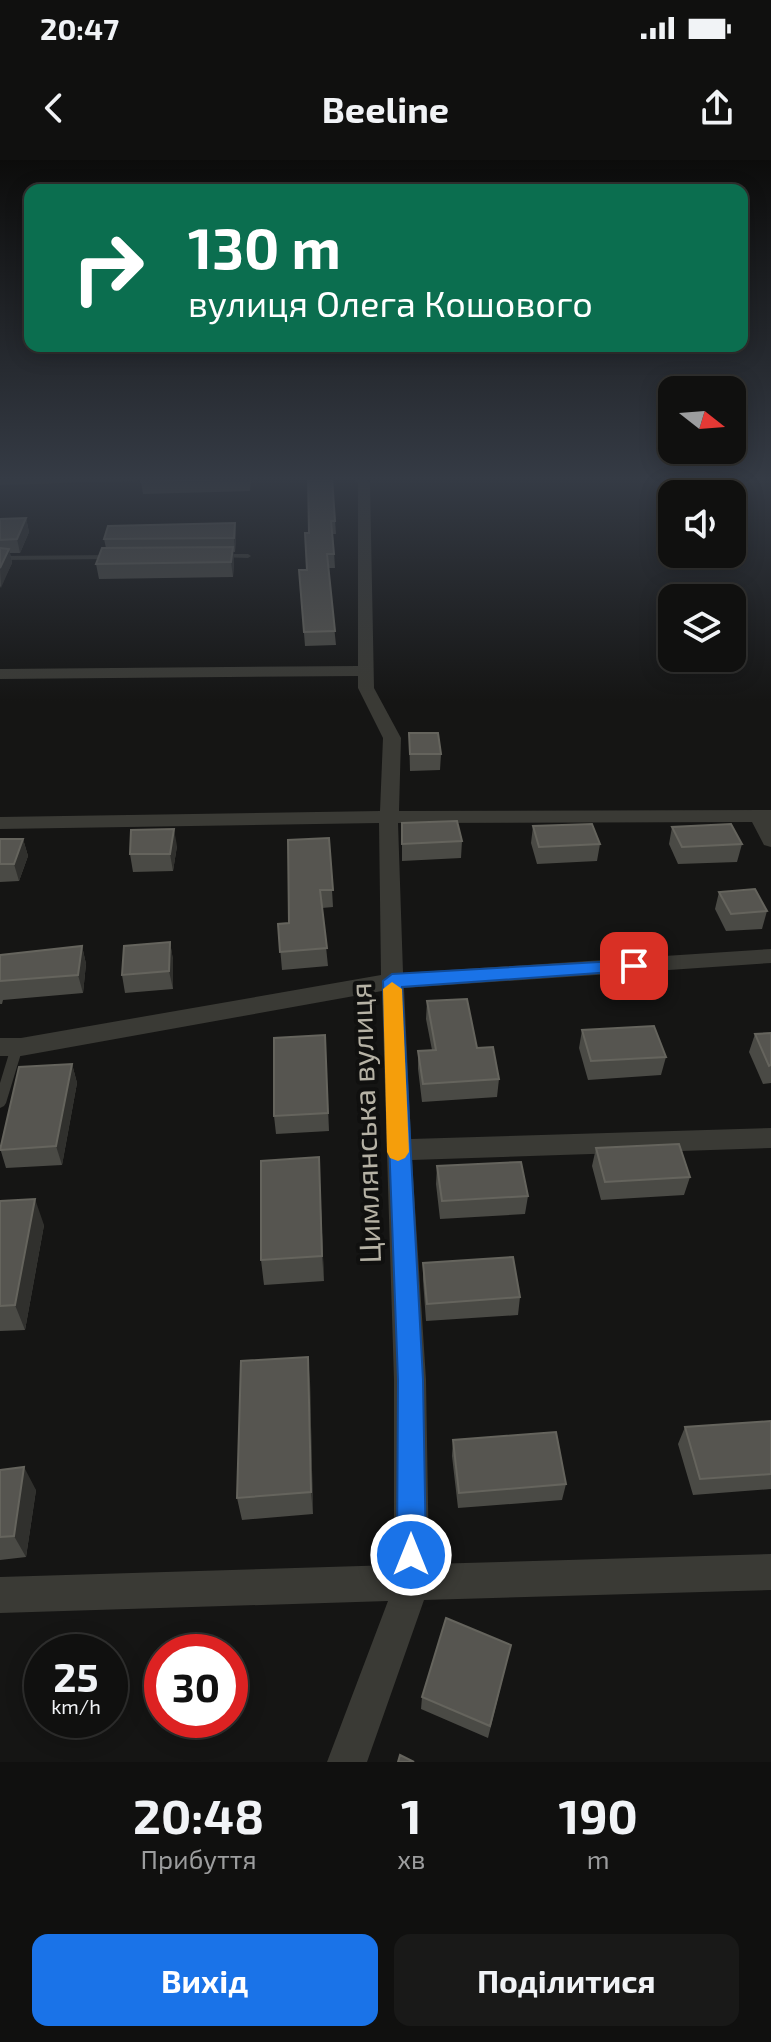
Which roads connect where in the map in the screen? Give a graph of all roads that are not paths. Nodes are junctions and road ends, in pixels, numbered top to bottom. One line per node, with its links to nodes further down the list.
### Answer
1 (365, 552): 6 (street, Цимлянська вулиця)
2 (217, 556): 3 (lane)
3 (248, 556)
4 (124, 557): 5 (lane)
5 (0, 558)
6 (366, 671): 7 (street); 9 (street, Цимлянська вулиця)
7 (0, 674)
8 (765, 816): 9 (street); 11 (street)
9 (388, 817): 10 (street); 13 (street, Цимлянська вулиця)
10 (0, 823)
11 (771, 841)
12 (771, 956): 13 (street)
13 (392, 981): 14 (street); 17 (street, Цимлянська вулиця)
14 (8, 1047): 15 (lane)
15 (0, 1103)
16 (771, 1138): 17 (street)
17 (398, 1150): 19 (street, Цимлянська вулиця)
18 (771, 1572): 19 (street)
19 (412, 1584): 20 (street); 21 (street, Цимлянська вулиця)
20 (0, 1595)
21 (347, 1762)

